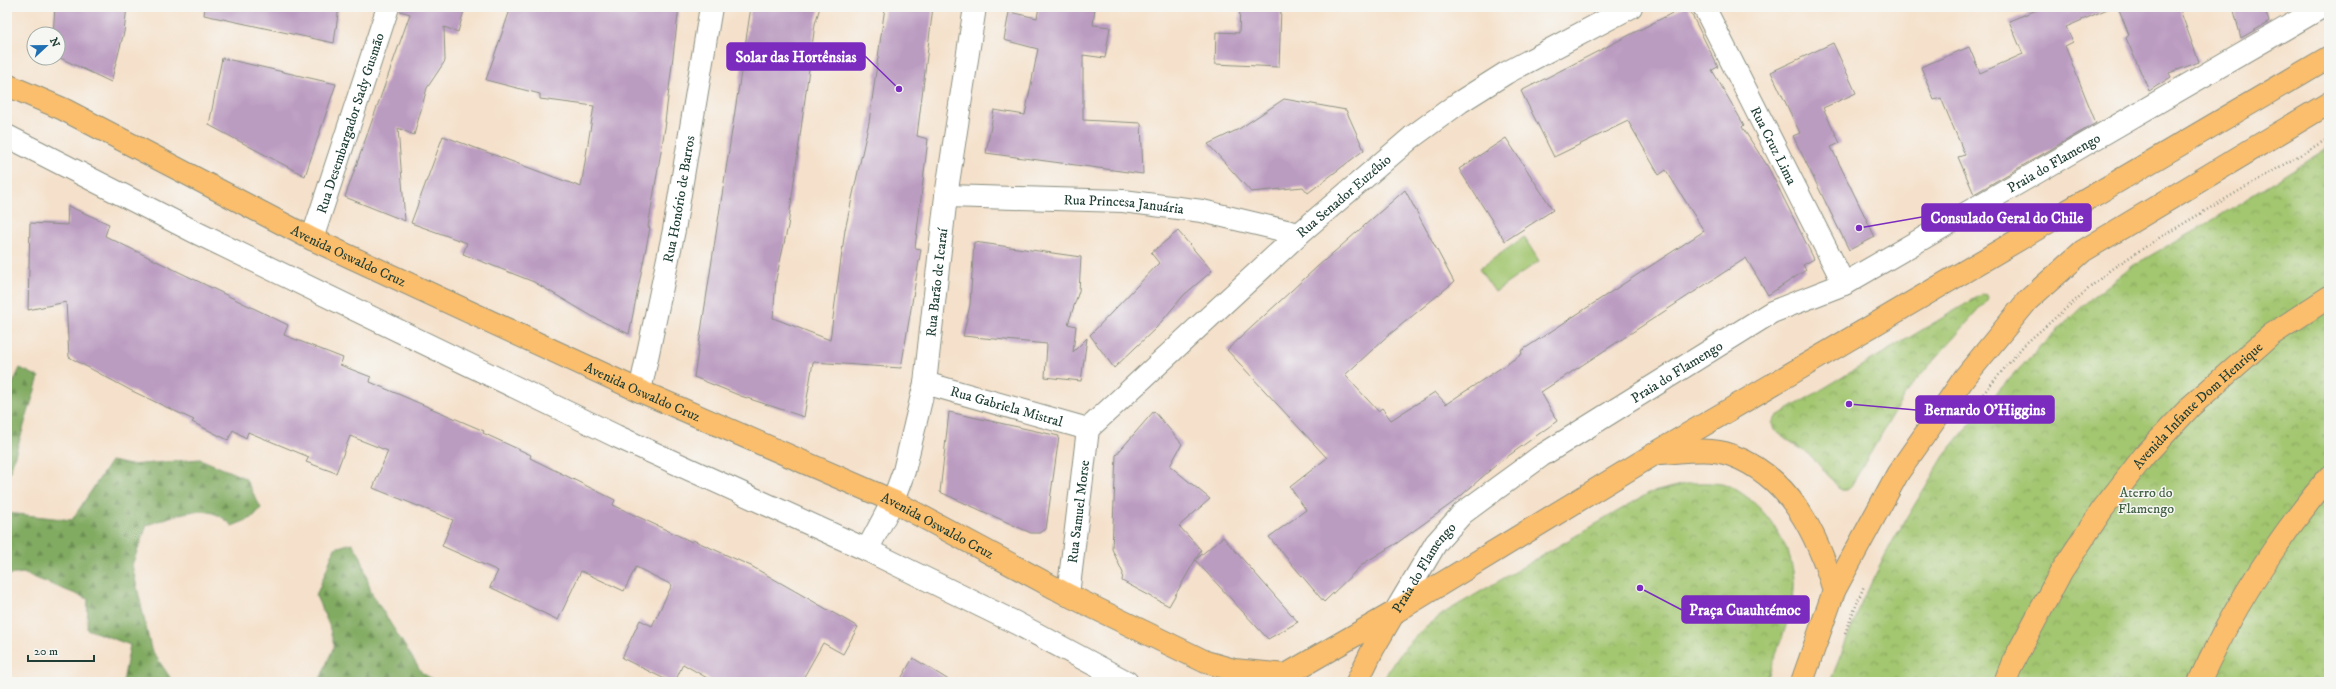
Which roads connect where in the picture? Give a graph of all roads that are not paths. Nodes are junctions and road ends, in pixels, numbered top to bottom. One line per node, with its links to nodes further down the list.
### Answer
1 (388, 7): 13 (street, Rua Desembargador Sady Gusmão)
2 (711, 7): 17 (street, Rua Honório de Barros)
3 (975, 7): 11 (street, Rua Barão de Icaraí)
4 (1631, 7): 12 (street, Rua Senador Euzébio)
5 (1704, 7): 14 (street, Rua Cruz Lima)
6 (2322, 7): 14 (street, Praia do Flamengo)
7 (2329, 57): 19 (main road, Praia do Flamengo)
8 (7, 84): 13 (main road, Avenida Oswaldo Cruz)
9 (2329, 103): 23 (main road)
10 (7, 136): 22 (street)
11 (946, 196): 12 (street, Rua Princesa Januária); 16 (street, Rua Barão de Icaraí)
12 (1299, 234): 18 (street, Rua Senador Euzébio)
13 (312, 238): 17 (main road, Avenida Oswaldo Cruz)
14 (1844, 284): 25 (street, Praia do Flamengo)
15 (2329, 297): 26 (main road, Avenida Infante Dom Henrique)
16 (925, 383): 18 (street, Rua Gabriela Mistral); 21 (street, Rua Barão de Icaraí)
17 (640, 390): 21 (main road, Avenida Oswaldo Cruz)
18 (1088, 429): 24 (street, Rua Samuel Morse)
19 (1656, 453): 23 (main road); 25 (main road, Praia do Flamengo)
20 (2329, 477): 31 (main road)
21 (893, 500): 22 (street, Rua Barão de Icaraí); 24 (main road, Avenida Oswaldo Cruz)
22 (867, 550): 28 (street)
23 (1834, 591): 30 (main road)
24 (1068, 595): 27 (main road, Avenida Oswaldo Cruz)
25 (1395, 612): 27 (main road, Avenida Oswaldo Cruz); 29 (main road)
26 (2009, 676)
27 (1278, 678)
28 (1127, 682)
29 (1357, 682)
30 (1802, 682)
31 (2199, 682)

